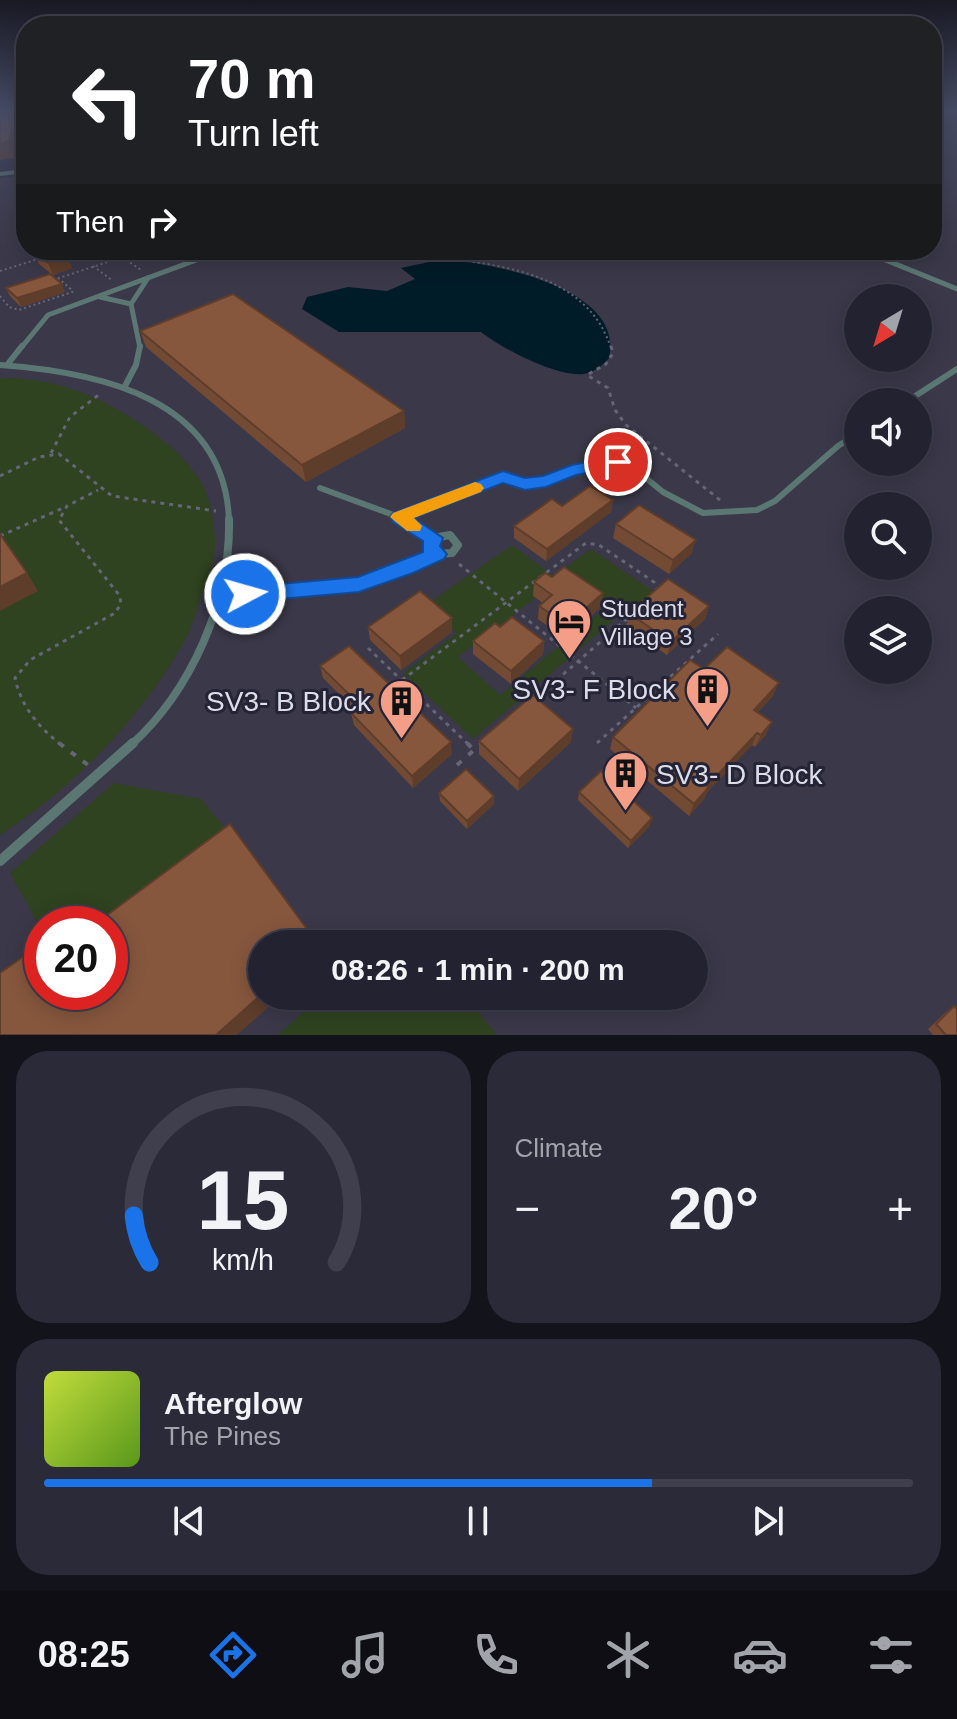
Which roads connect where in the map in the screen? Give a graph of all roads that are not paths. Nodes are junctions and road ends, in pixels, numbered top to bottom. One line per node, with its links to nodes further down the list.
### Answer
1 (196, 260): 3 (lane)
2 (886, 260): 4 (lane)
3 (148, 278): 5 (lane); 6 (lane)
4 (957, 289)
5 (97, 296): 6 (lane); 7 (lane)
6 (131, 304): 9 (lane)
7 (3, 365): 9 (lane)
8 (957, 369): 10 (lane)
9 (125, 386): 16 (lane)
10 (928, 388)
11 (844, 442): 13 (lane)
12 (320, 488): 13 (lane)
13 (399, 517): 14 (lane)
14 (433, 538): 15 (lane); 15 (lane)
15 (437, 554): 16 (lane)
16 (220, 597): 17 (lane)
17 (0, 861)

